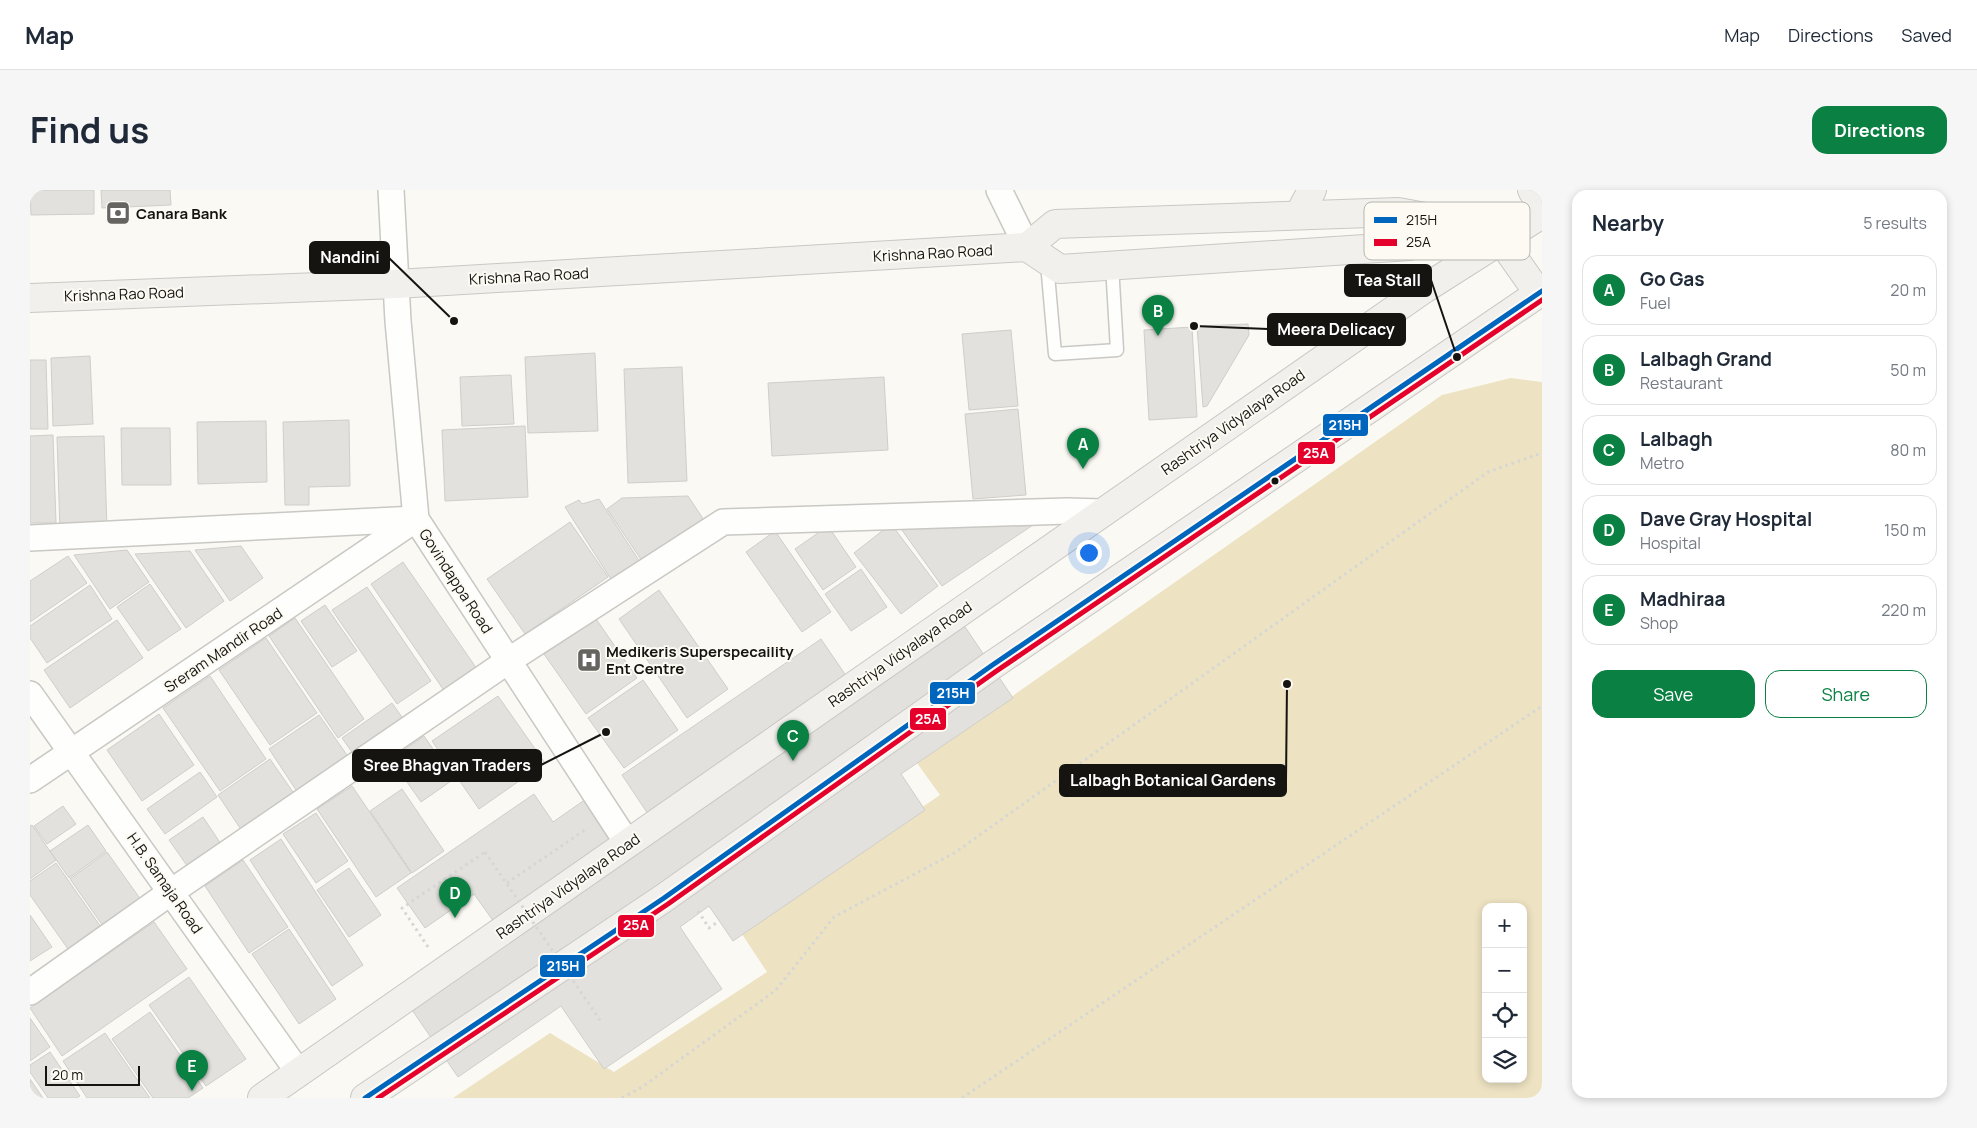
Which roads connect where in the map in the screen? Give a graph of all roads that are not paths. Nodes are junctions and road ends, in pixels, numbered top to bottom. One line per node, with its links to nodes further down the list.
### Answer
1 (391, 190): 15 (street, Govindappa Road)
2 (999, 190): 11 (street)
3 (1312, 190): 8 (main road)
4 (1532, 190): 5 (main road)
5 (1542, 206)
6 (1364, 213): 8 (main road, Krishna Rao Road)
7 (1542, 214): 9 (main road, Rashtriya Vidyalaya Road)
8 (1298, 215): 11 (main road, Krishna Rao Road)
9 (1530, 222)
10 (1364, 249): 14 (main road, Krishna Rao Road)
11 (1037, 254): 14 (main road, Krishna Rao Road); 14 (lane); 15 (main road, Krishna Rao Road)
12 (1470, 260): 18 (main road, Rashtriya Vidyalaya Road)
13 (1516, 260): 16 (main road, Krishna Rao Road)
14 (1112, 265)
15 (396, 284): 17 (main road, Krishna Rao Road); 19 (street, Govindappa Road)
16 (1541, 293): 30 (main road)
17 (30, 298)
18 (1102, 512): 21 (street); 25 (main road, Rashtriya Vidyalaya Road)
19 (416, 519): 20 (street); 21 (street, Govindappa Road); 23 (street, Sreram Mandir Road)
20 (30, 538)
21 (508, 661): 25 (street, Govindappa Road); 26 (street)
22 (30, 694): 23 (street, H.B. Samaja Road)
23 (71, 752): 24 (street, Sreram Mandir Road); 26 (street, H.B. Samaja Road)
24 (30, 780)
25 (628, 844): 28 (main road, Rashtriya Vidyalaya Road)
26 (171, 892): 27 (street); 28 (street, H.B. Samaja Road)
27 (30, 992)
28 (299, 1073): 29 (main road, Rashtriya Vidyalaya Road)
29 (262, 1098)
30 (366, 1098)

